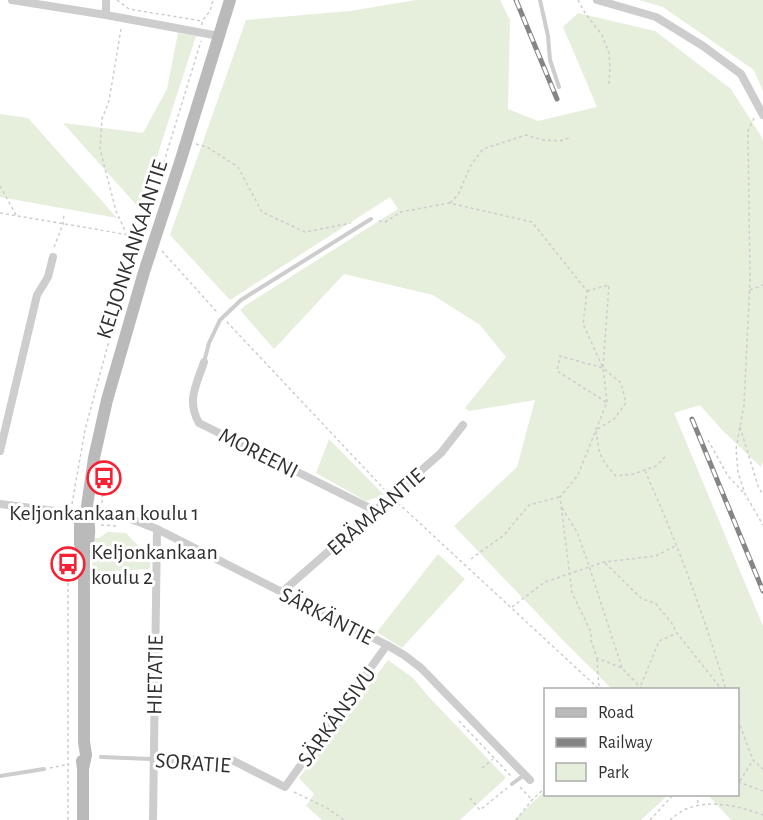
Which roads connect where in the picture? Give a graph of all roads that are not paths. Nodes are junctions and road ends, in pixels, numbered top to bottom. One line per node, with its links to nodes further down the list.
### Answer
1 (12, 0): 6 (street)
2 (106, 0): 6 (street)
3 (230, 0): 7 (main road, KELJONKANKAANTIE)
4 (540, 0): 8 (lane)
5 (597, 0): 9 (street)
6 (106, 15): 7 (street)
7 (219, 36): 17 (main road, KELJONKANKAANTIE)
8 (559, 87)
9 (761, 111)
10 (371, 219): 12 (lane)
11 (53, 257): 14 (street)
12 (204, 362): 16 (street, MOREENI)
13 (463, 425): 16 (street, ERÄMAANTIE)
14 (0, 451)
15 (0, 504): 17 (street, SÄRKÄNTIE)
16 (376, 511): 19 (street, ERÄMAANTIE)
17 (86, 513): 18 (street, SÄRKÄNTIE); 28 (main road, KELJONKANKAANTIE)
18 (157, 529): 19 (street, SÄRKÄNTIE); 22 (street, HIETATIE)
19 (282, 592): 20 (street, SÄRKÄNTIE)
20 (387, 645): 25 (street, SÄRKÄNTIE); 27 (street, SÄRKÄNSIVU)
21 (101, 757): 22 (lane, SORATIE)
22 (153, 759): 27 (street, SORATIE); 29 (street, HIETATIE)
23 (44, 769): 24 (lane)
24 (0, 776)
25 (527, 777): 26 (lane)
26 (514, 783)
27 (285, 788)
28 (83, 820)
29 (153, 820)

